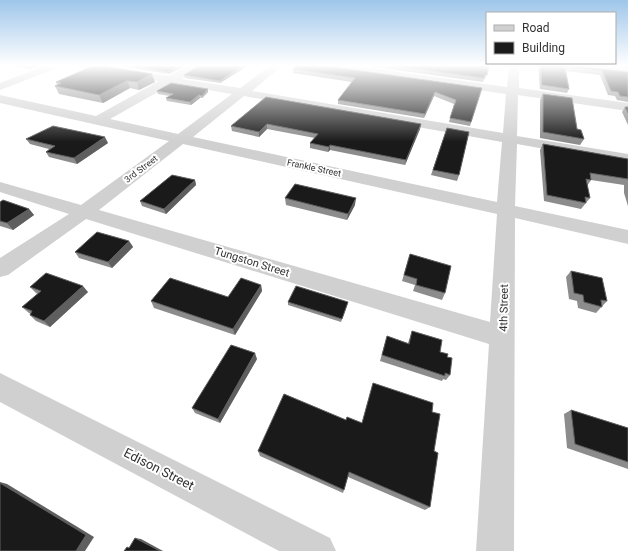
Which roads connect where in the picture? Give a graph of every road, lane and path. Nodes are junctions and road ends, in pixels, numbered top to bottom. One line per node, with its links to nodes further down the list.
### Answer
1 (151, 91): 7 (street)
2 (233, 91): 4 (street)
3 (513, 91): 6 (street); 9 (street, 4th Street)
4 (242, 92): 8 (street, 3rd Street); 9 (street)
5 (0, 99): 7 (street, Frankle Street)
6 (628, 107)
7 (98, 120): 8 (street, Frankle Street)
8 (182, 139): 12 (street, Frankle Street); 13 (street, 3rd Street)
9 (510, 139): 10 (street); 12 (street, 4th Street)
10 (628, 159)
11 (0, 187): 13 (street, Tungston Street)
12 (506, 210): 14 (street, Frankle Street); 16 (street, 4th Street)
13 (84, 212): 15 (street, 3rd Street); 16 (street, Tungston Street)
14 (628, 237)
15 (0, 269)
16 (503, 337): 19 (street, 4th Street)
17 (0, 387): 18 (street, Edison Street)
18 (317, 551)
19 (495, 551)

